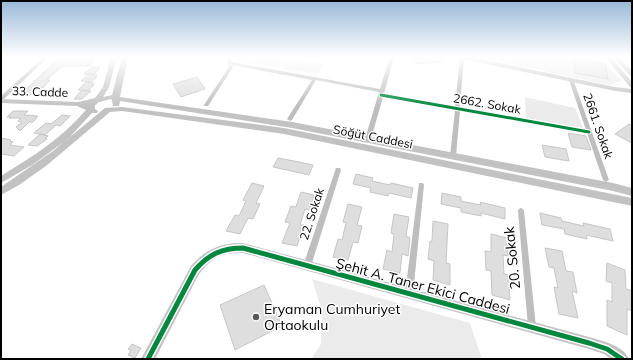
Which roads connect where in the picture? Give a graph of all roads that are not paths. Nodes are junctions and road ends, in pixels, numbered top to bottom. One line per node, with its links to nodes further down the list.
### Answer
1 (28, 74): 16 (street)
2 (110, 74): 17 (main road)
3 (121, 74): 15 (main road)
4 (227, 74): 19 (street)
5 (287, 74): 10 (street, 2662. Sokak)
6 (387, 74): 14 (street)
7 (461, 74): 21 (street)
8 (542, 74): 11 (main road)
9 (622, 74): 12 (main road)
10 (315, 79): 14 (street, 2662. Sokak); 23 (street)
11 (571, 80): 13 (main road); 24 (street, 2661. Sokak)
12 (632, 86)
13 (632, 91)
14 (381, 93): 21 (street, 2662. Sokak); 25 (street)
15 (116, 98): 17 (main road, Söğüt Caddesi); 22 (main road); 25 (main road, Söğüt Caddesi)
16 (1, 100): 18 (main road, 33. Cadde)
17 (97, 100): 18 (main road, 33. Cadde); 20 (main road)
18 (78, 104): 20 (main road, 33. Cadde)
19 (206, 105)
20 (91, 109): 22 (main road, 33. Cadde); 28 (main road)
21 (457, 109): 24 (street, 2662. Sokak); 26 (street)
22 (108, 110): 31 (main road); 33 (main road, Söğüt Caddesi)
23 (290, 118)
24 (589, 132): 29 (street, 2661. Sokak)
25 (368, 139): 26 (main road, Söğüt Caddesi)
26 (453, 156): 32 (main road, Söğüt Caddesi)
27 (338, 170): 35 (street, 22. Sokak)
28 (1, 180)
29 (606, 180)
30 (421, 185): 36 (street)
31 (1, 191)
32 (632, 192)
33 (632, 202)
34 (521, 211): 37 (street, 20. Sokak)
35 (307, 266): 36 (main road, Şehit A. Taner Ekici Caddesi); 38 (main road, Şehit A. Taner Ekici Caddesi)
36 (409, 294): 37 (main road, Şehit A. Taner Ekici Caddesi)
37 (532, 327): 39 (main road, Şehit A. Taner Ekici Caddesi)
38 (148, 359)
39 (622, 359)

